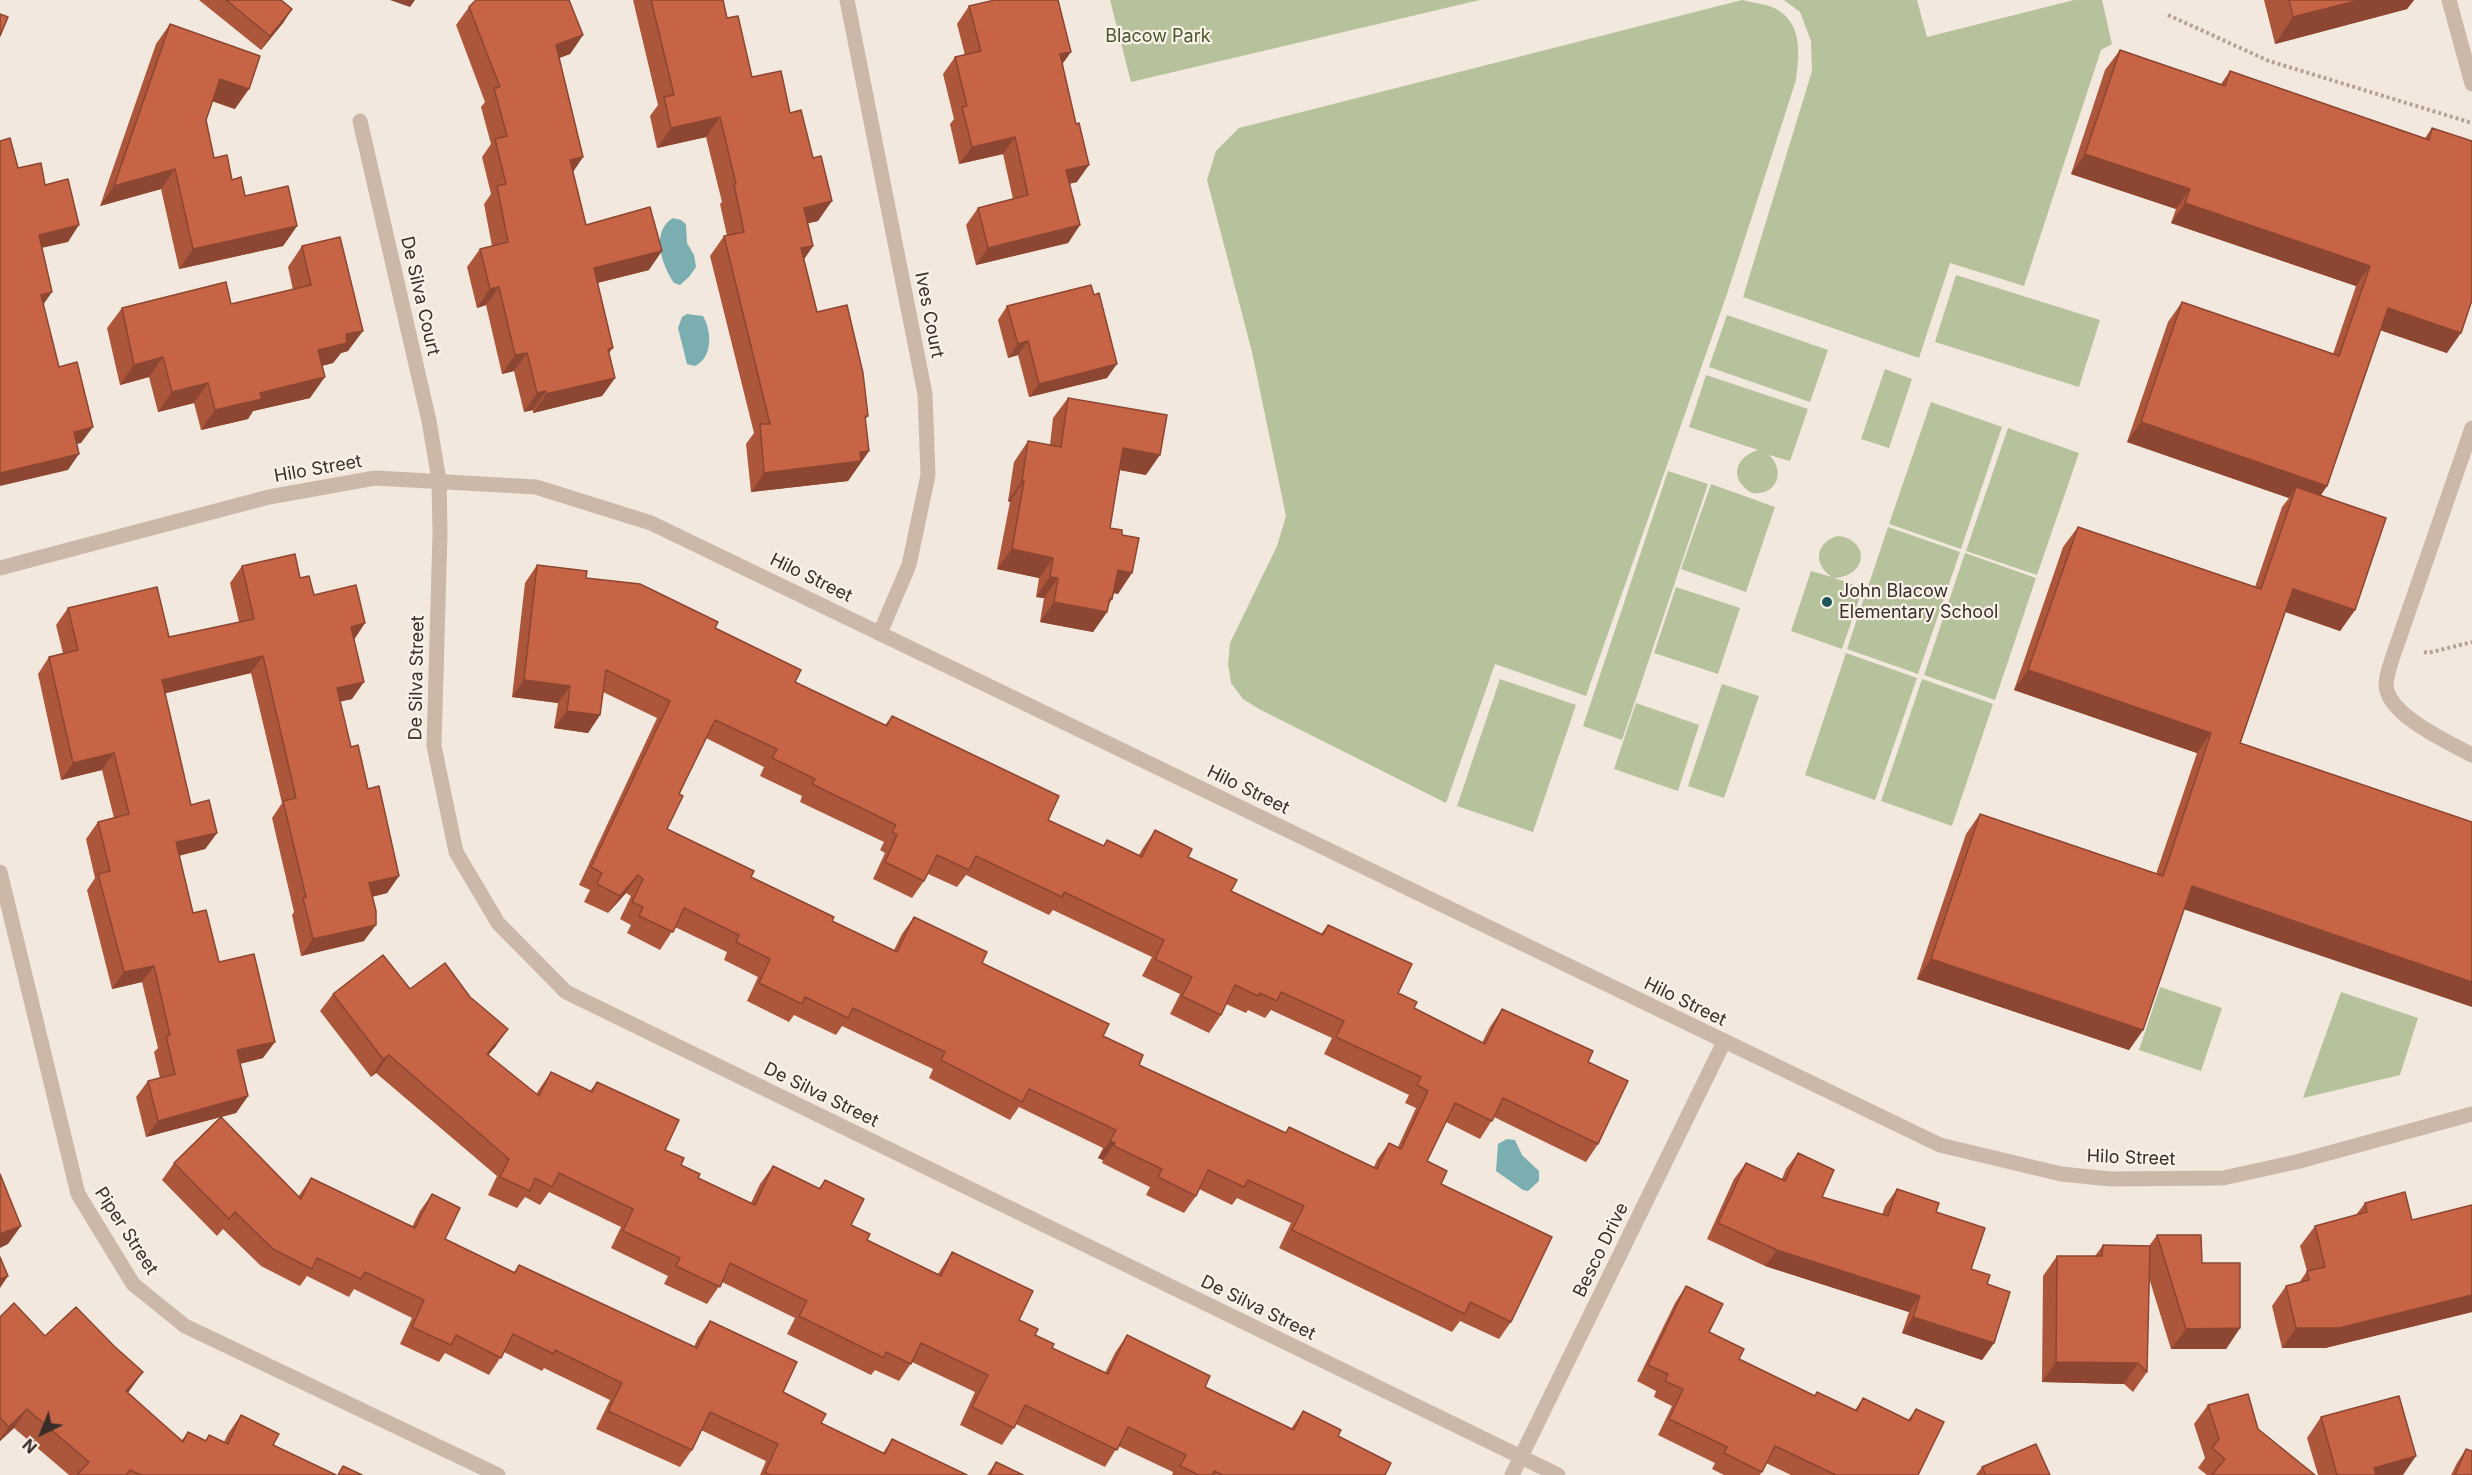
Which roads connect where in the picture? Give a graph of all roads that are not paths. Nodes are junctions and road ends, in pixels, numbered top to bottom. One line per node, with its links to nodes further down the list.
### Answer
1 (847, 0): 8 (street, Ives Court)
2 (2449, 0): 3 (street)
3 (2472, 84)
4 (360, 121): 6 (street, De Silva Court)
5 (2472, 428): 9 (street)
6 (439, 480): 7 (street, Hilo Street); 8 (street, Hilo Street); 13 (street, De Silva Street)
7 (0, 567)
8 (880, 633): 11 (street, Hilo Street)
9 (2472, 755)
10 (0, 872): 14 (street, Piper Street)
11 (1724, 1042): 12 (street, Hilo Street); 13 (street, Besco Drive)
12 (2472, 1114)
13 (1521, 1458): 15 (street, Besco Drive); 16 (street, De Silva Street)
14 (498, 1475)
15 (1512, 1475)
16 (1558, 1475)

